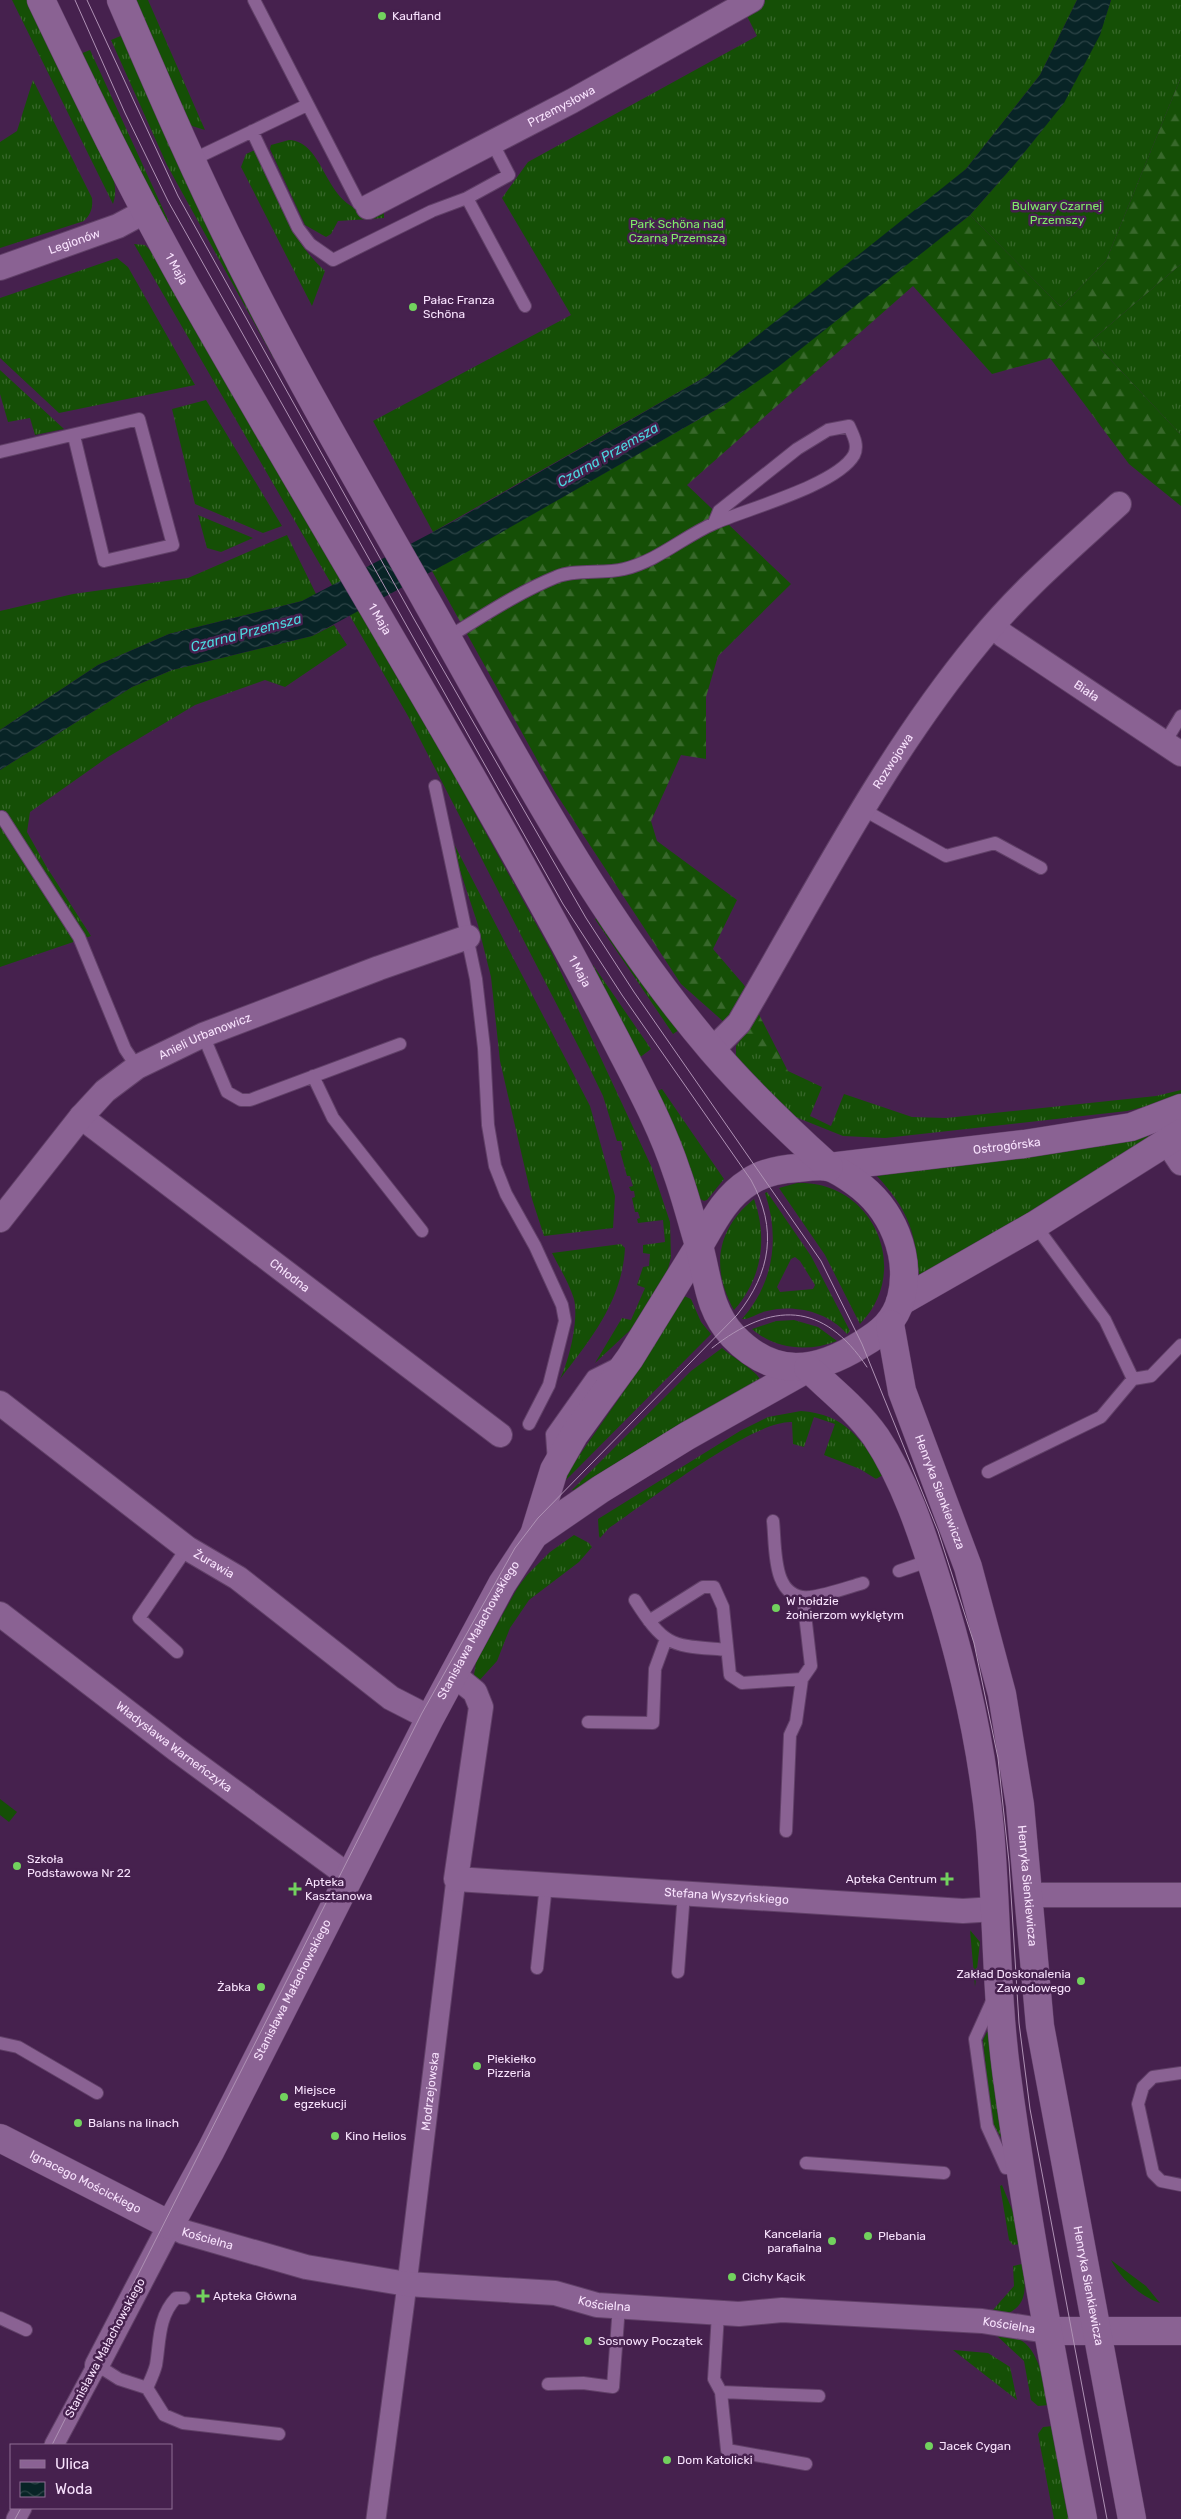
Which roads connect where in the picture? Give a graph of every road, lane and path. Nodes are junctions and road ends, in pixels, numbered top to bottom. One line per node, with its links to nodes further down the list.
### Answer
1 (41, 0): 11 (main road, 1 Maja)
2 (121, 0): 8 (main road)
3 (254, 0): 5 (lane)
4 (752, 0): 7 (street, Przemysłowa)
5 (307, 105): 6 (lane); 10 (lane)
6 (252, 131): 8 (lane); 9 (lane)
7 (492, 142): 9 (lane); 10 (street, Przemysłowa)
8 (192, 160): 19 (main road)
9 (467, 198): 13 (lane)
10 (368, 207)
11 (146, 211): 12 (street, Legionów); 39 (main road, 1 Maja)
12 (0, 268)
13 (525, 306)
14 (74, 436): 14 (lane); 15 (lane)
15 (0, 452)
16 (1119, 504): 18 (street, Rozwojowa)
17 (714, 523): 17 (lane); 19 (lane)
18 (994, 625): 21 (street, Biała); 23 (street, Rozwojowa)
19 (447, 638): 29 (main road)
20 (1181, 716): 21 (lane)
21 (1172, 749)
22 (435, 786): 26 (lane)
23 (864, 810): 25 (lane); 29 (street, Rozwojowa)
24 (2, 817): 30 (lane)
25 (1041, 868)
26 (468, 937): 27 (street, Anieli Urbanowicz); 45 (lane)
27 (203, 1036): 30 (street, Anieli Urbanowicz); 31 (lane)
28 (400, 1044): 31 (lane)
29 (712, 1050): 35 (main road)
30 (137, 1067): 33 (street, Anieli Urbanowicz)
31 (313, 1076): 38 (lane)
32 (1181, 1108): 35 (main road, Ostrogórska)
33 (81, 1117): 36 (street, Anieli Urbanowicz); 46 (street, Chłodna)
34 (1176, 1146): 37 (main road)
35 (829, 1167): 39 (main road, Ostrogórska); 40 (main road, Henryka Sienkiewicza)
36 (0, 1220)
37 (1035, 1226): 40 (main road); 43 (lane)
38 (422, 1231)
39 (699, 1246): 42 (main road, 1 Maja); 49 (main road, Stanisława Małachowskiego)
40 (895, 1313): 42 (main road, Stanisława Małachowskiego); 70 (main road, Henryka Sienkiewicza)
41 (1181, 1345): 43 (lane)
42 (808, 1368): 49 (main road, Stanisława Małachowskiego); 51 (main road)
43 (1132, 1379): 47 (lane)
44 (0, 1403): 50 (street, Żurawia)
45 (529, 1424)
46 (500, 1435)
47 (988, 1472)
48 (773, 1520): 54 (lane)
49 (534, 1535): 61 (main road, Stanisława Małachowskiego)
50 (187, 1548): 60 (lane); 63 (street, Żurawia)
51 (931, 1560): 52 (lane); 72 (main road)
52 (899, 1571)
53 (863, 1583): 54 (lane)
54 (804, 1596): 62 (lane)
55 (635, 1600): 57 (lane)
56 (0, 1614): 66 (street, Władysława Warneńczyka)
57 (649, 1621): 58 (lane); 59 (lane)
58 (666, 1639): 59 (lane); 64 (lane)
59 (727, 1650): 62 (lane)
60 (177, 1652)
61 (454, 1675): 63 (main road, Stanisława Małachowskiego); 67 (street, Modrzejowska)
62 (802, 1679): 65 (lane)
63 (430, 1718): 66 (main road, Stanisława Małachowskiego)
64 (588, 1722)
65 (786, 1831)
66 (350, 1877): 82 (main road, Stanisława Małachowskiego)
67 (456, 1879): 68 (street, Stefana Wyszyńskiego); 83 (street, Modrzejowska)
68 (546, 1885): 69 (street, Stefana Wyszyńskiego); 73 (lane)
69 (684, 1893): 72 (street, Stefana Wyszyńskiego); 74 (lane)
70 (1028, 1895): 71 (street); 91 (main road, Henryka Sienkiewicza)
71 (1181, 1895)
72 (995, 1909): 89 (main road)
73 (537, 1968)
74 (678, 1972)
75 (0, 2043): 77 (lane)
76 (1181, 2073): 81 (lane)
77 (97, 2093)
78 (0, 2138): 82 (main road, Ignacego Mościckiego)
79 (806, 2163): 80 (lane)
80 (944, 2173)
81 (1181, 2185)
82 (170, 2225): 83 (street, Kościelna); 92 (street, Stanisława Małachowskiego)
83 (407, 2284): 85 (street, Kościelna); 100 (street, Modrzejowska)
84 (184, 2298): 94 (lane)
85 (618, 2306): 86 (street, Kościelna); 93 (lane)
86 (718, 2314): 89 (street, Kościelna); 95 (lane)
87 (0, 2318): 88 (lane)
88 (26, 2330)
89 (1047, 2331): 91 (main road); 101 (main road)
90 (1181, 2331): 91 (main road)
91 (1096, 2332): 102 (main road, Henryka Sienkiewicza)
92 (97, 2365): 94 (lane); 98 (street, Stanisława Małachowskiego)
93 (548, 2384)
94 (147, 2388): 97 (lane)
95 (720, 2392): 96 (lane); 99 (lane)
96 (819, 2396)
97 (280, 2434)
98 (55, 2444)
99 (806, 2464)
100 (376, 2519)
101 (1083, 2519)
102 (1132, 2519)

